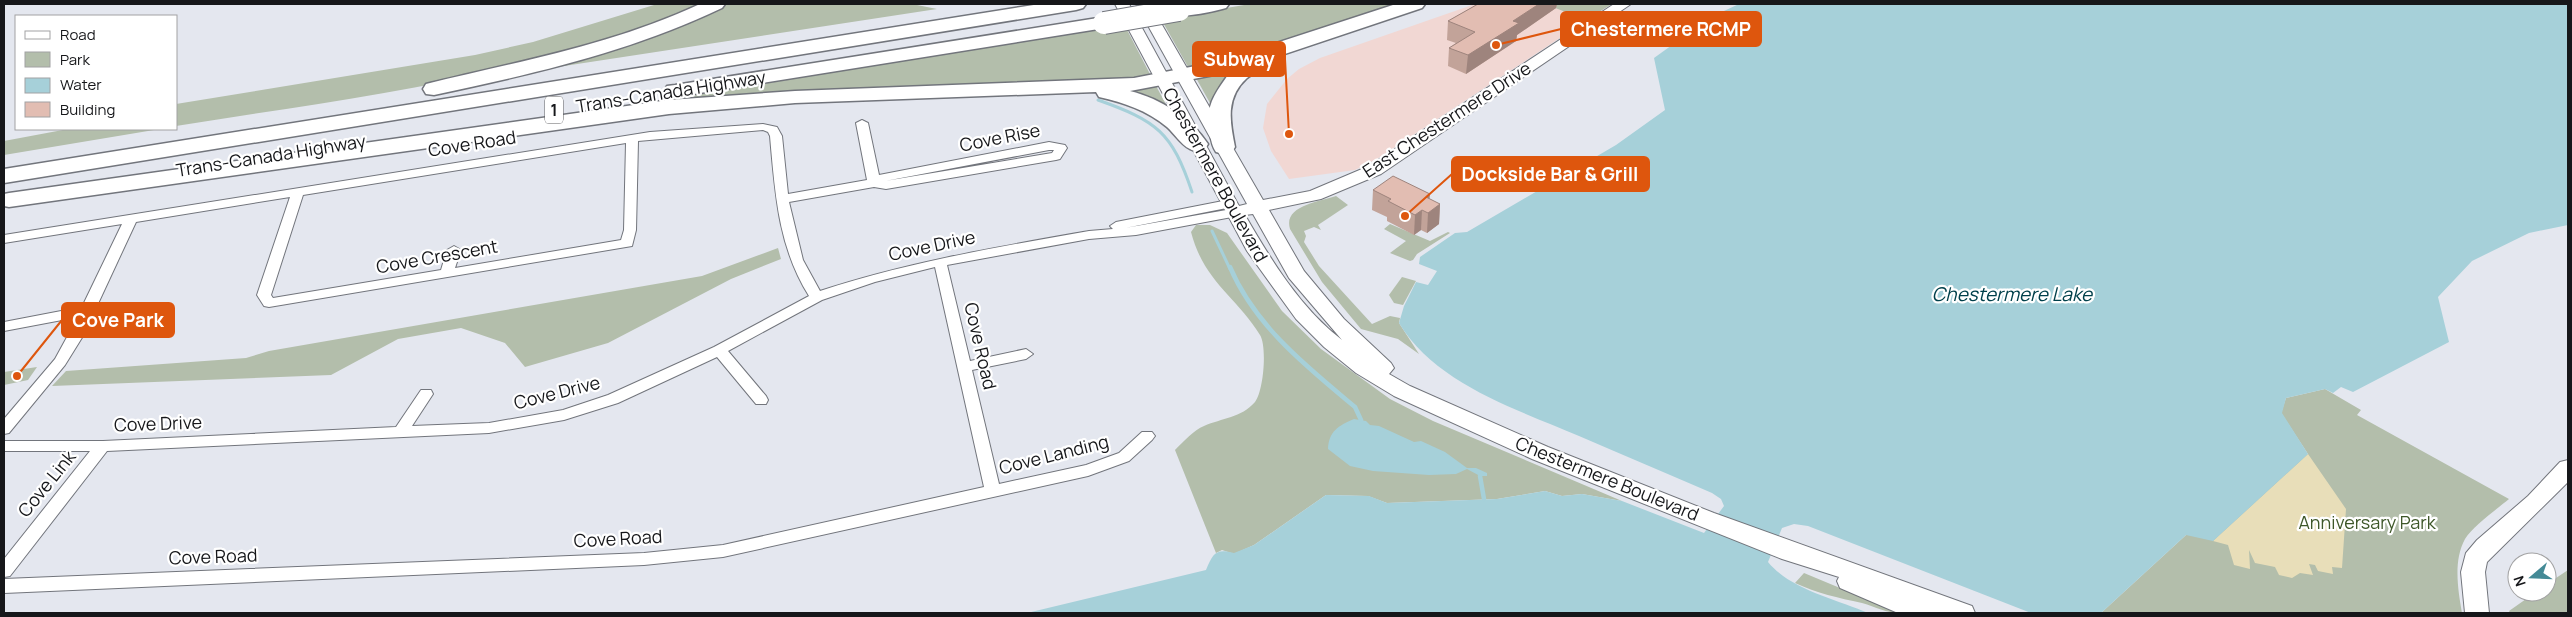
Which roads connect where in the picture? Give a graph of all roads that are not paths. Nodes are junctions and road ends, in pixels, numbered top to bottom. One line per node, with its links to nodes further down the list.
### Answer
1 (715, 4): 12 (highway)
2 (990, 4): 12 (highway)
3 (1076, 4): 18 (highway, Trans-Canada Highway / 1)
4 (1122, 4): 10 (main road, Chestermere Boulevard)
5 (1143, 4): 10 (main road, Chestermere Boulevard)
6 (1219, 4): 22 (highway, Trans-Canada Highway / 1, bridge)
7 (1415, 4): 9 (highway)
8 (1624, 4): 23 (main road, East Chestermere Drive)
9 (1290, 46): 10 (highway); 16 (highway)
10 (1172, 76): 11 (highway); 15 (main road, Chestermere Boulevard); 16 (main road, Chestermere Boulevard)
11 (1064, 88): 15 (highway); 22 (highway)
12 (428, 90): 17 (highway)
13 (862, 124): 19 (street)
14 (632, 139): 20 (street, Cove Road); 21 (street, Cove Road); 29 (street, Cove Crescent)
15 (1197, 144): 24 (main road, Chestermere Boulevard)
16 (1224, 147): 23 (main road, Chestermere Boulevard)
17 (4, 159)
18 (4, 176)
19 (874, 183): 19 (street, Cove Rise); 21 (street, Cove Rise)
20 (298, 191): 25 (street, Cove Road); 29 (street, Cove Crescent)
21 (783, 199): 30 (street, Cove Road)
22 (7, 200)
23 (1254, 204): 24 (main road, East Chestermere Drive); 38 (main road, Chestermere Boulevard)
24 (1230, 208): 28 (street, Cove Drive); 38 (main road, Chestermere Boulevard)
25 (131, 218): 26 (street, Cove Road); 31 (street)
26 (4, 239)
27 (454, 250): 29 (street)
28 (940, 262): 30 (street, Cove Drive); 35 (street, Cove Road)
29 (447, 274)
30 (817, 297): 33 (street, Cove Drive)
31 (87, 311): 32 (street); 39 (street)
32 (4, 326)
33 (719, 350): 37 (street); 40 (street, Cove Drive)
34 (1026, 354): 35 (street)
35 (964, 367): 45 (street, Cove Road)
36 (426, 394): 40 (street)
37 (760, 400)
38 (1425, 400): 46 (main road, Chestermere Boulevard)
39 (4, 429)
40 (400, 433): 43 (street, Cove Drive)
41 (1147, 436): 45 (street, Cove Landing)
42 (4, 446): 43 (street, Cove Drive)
43 (103, 446): 47 (street, Cove Link)
44 (2568, 468): 51 (main road)
45 (993, 491): 48 (street, Cove Road)
46 (1791, 552): 49 (main road, Chestermere Boulevard); 50 (main road, Chestermere Boulevard)
47 (4, 571)
48 (4, 586)
49 (1922, 613)
50 (1963, 613)
51 (2477, 613)

